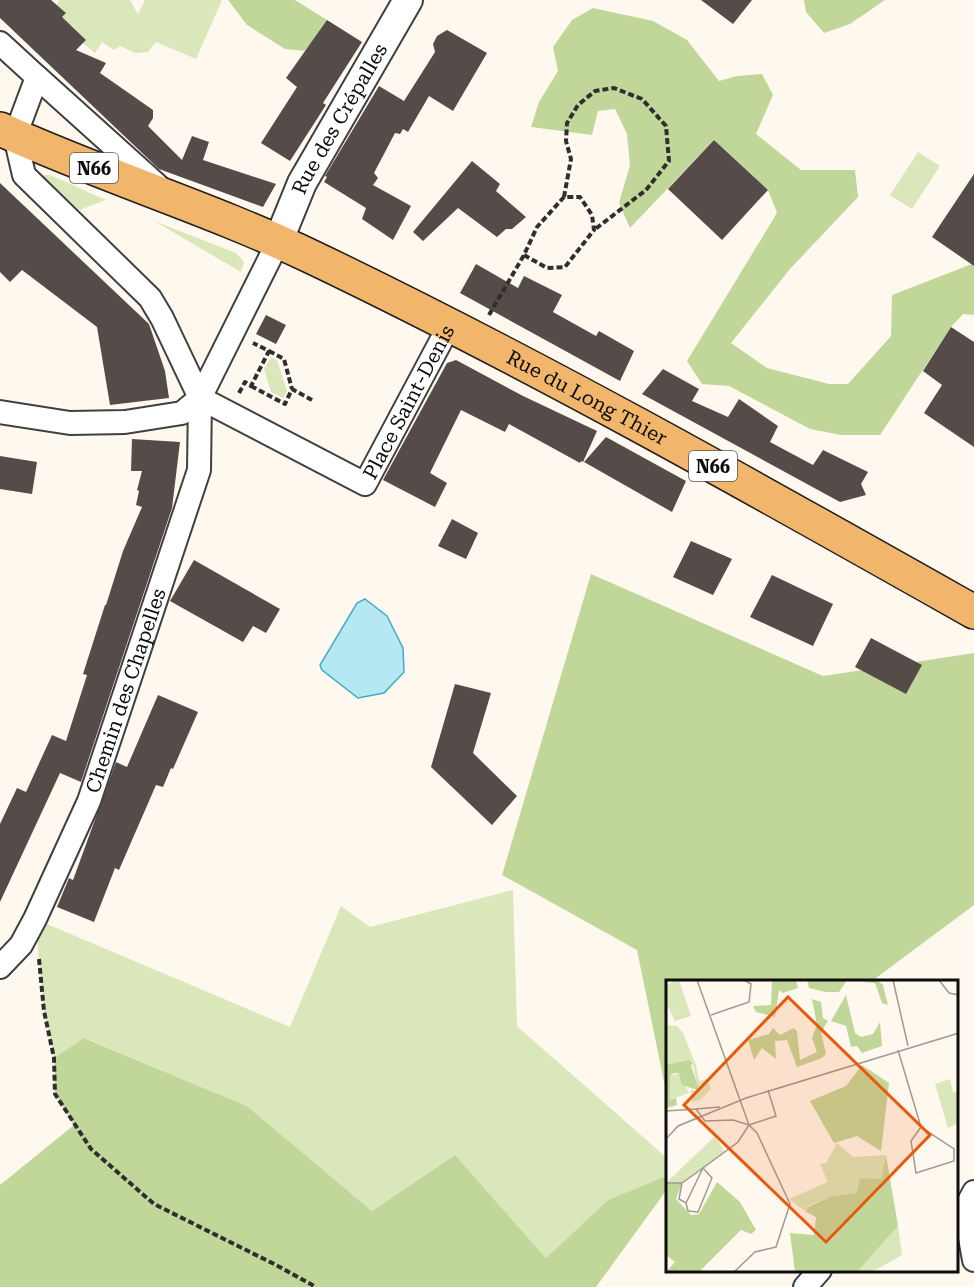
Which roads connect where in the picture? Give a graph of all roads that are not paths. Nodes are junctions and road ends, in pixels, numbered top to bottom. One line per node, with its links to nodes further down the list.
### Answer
1 (408, 0): 6 (street, Rue des Crépalles)
2 (0, 43): 3 (street, Place Saint-Denis)
3 (37, 77): 4 (street); 5 (street, Place Saint-Denis)
4 (7, 133): 5 (main road, Place Saint-Denis / N66); 8 (street)
5 (172, 200): 6 (main road, Place Saint-Denis / N66)
6 (278, 242): 7 (main road, Place Saint-Denis / N66); 8 (street)
7 (463, 333): 8 (street, Place Saint-Denis); 10 (main road, Rue du Long Thier / N66)
8 (200, 398): 9 (street); 11 (street, Chemin des Chapelles)
9 (0, 412)
10 (974, 612)
11 (0, 967)
12 (965, 1204): 13 (street)
13 (974, 1260)
14 (818, 1272): 15 (street)
15 (805, 1287)

